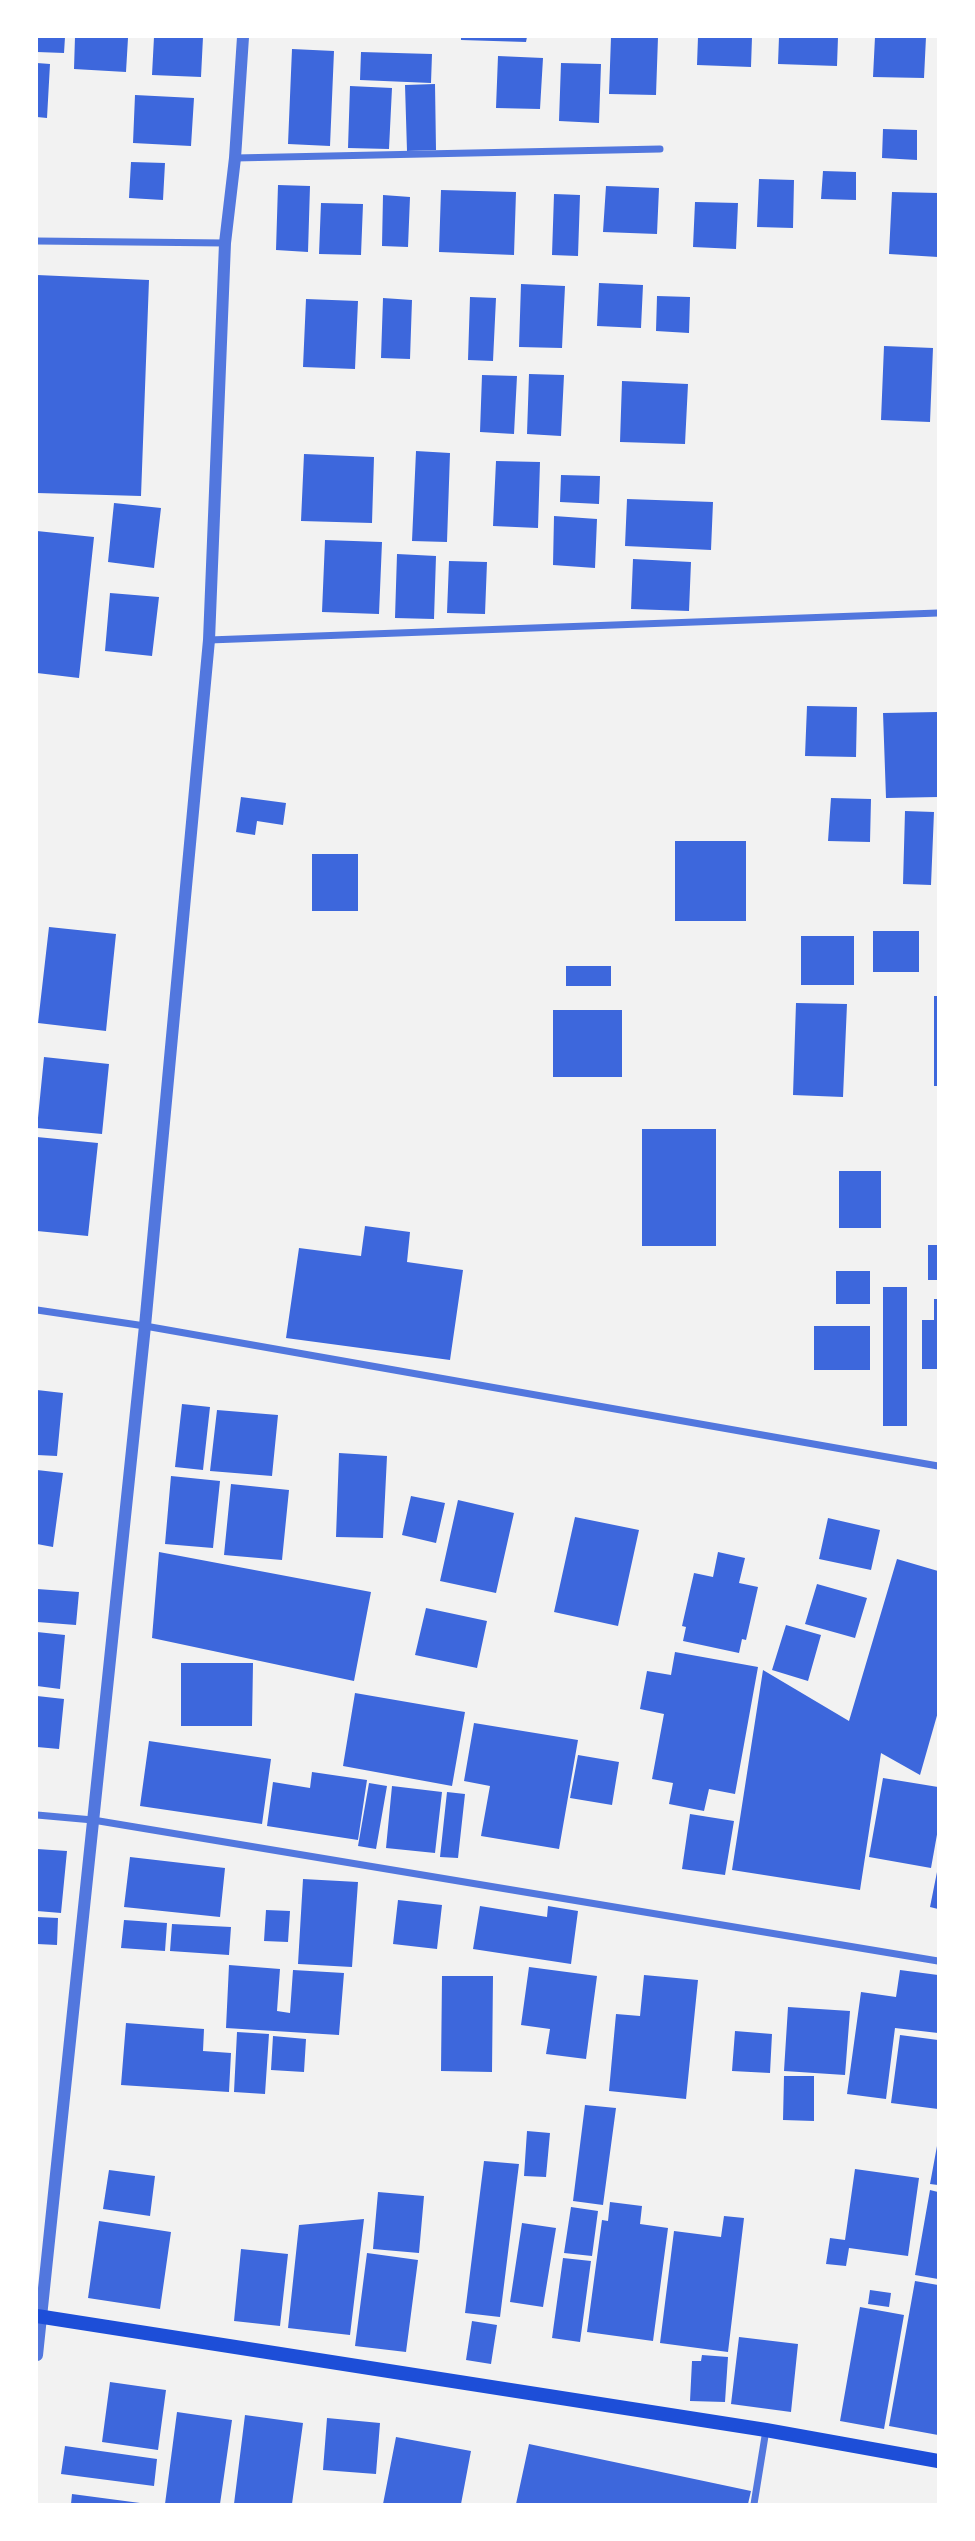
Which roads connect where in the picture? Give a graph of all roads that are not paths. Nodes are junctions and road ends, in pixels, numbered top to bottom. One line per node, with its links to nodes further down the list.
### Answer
1 (243, 37): 3 (street)
2 (660, 149): 3 (street)
3 (235, 158): 5 (street)
4 (37, 241): 5 (street)
5 (225, 243): 7 (street)
6 (938, 613): 7 (street)
7 (209, 640): 9 (street)
8 (37, 1310): 9 (street)
9 (145, 1326): 10 (street); 12 (street)
10 (938, 1466)
11 (37, 1815): 12 (street)
12 (93, 1820): 13 (street); 14 (street)
13 (938, 1961)
14 (39, 2317): 15 (street); 16 (main road)
15 (37, 2355)
16 (766, 2430): 17 (main road); 18 (street)
17 (938, 2461)
18 (754, 2504)

